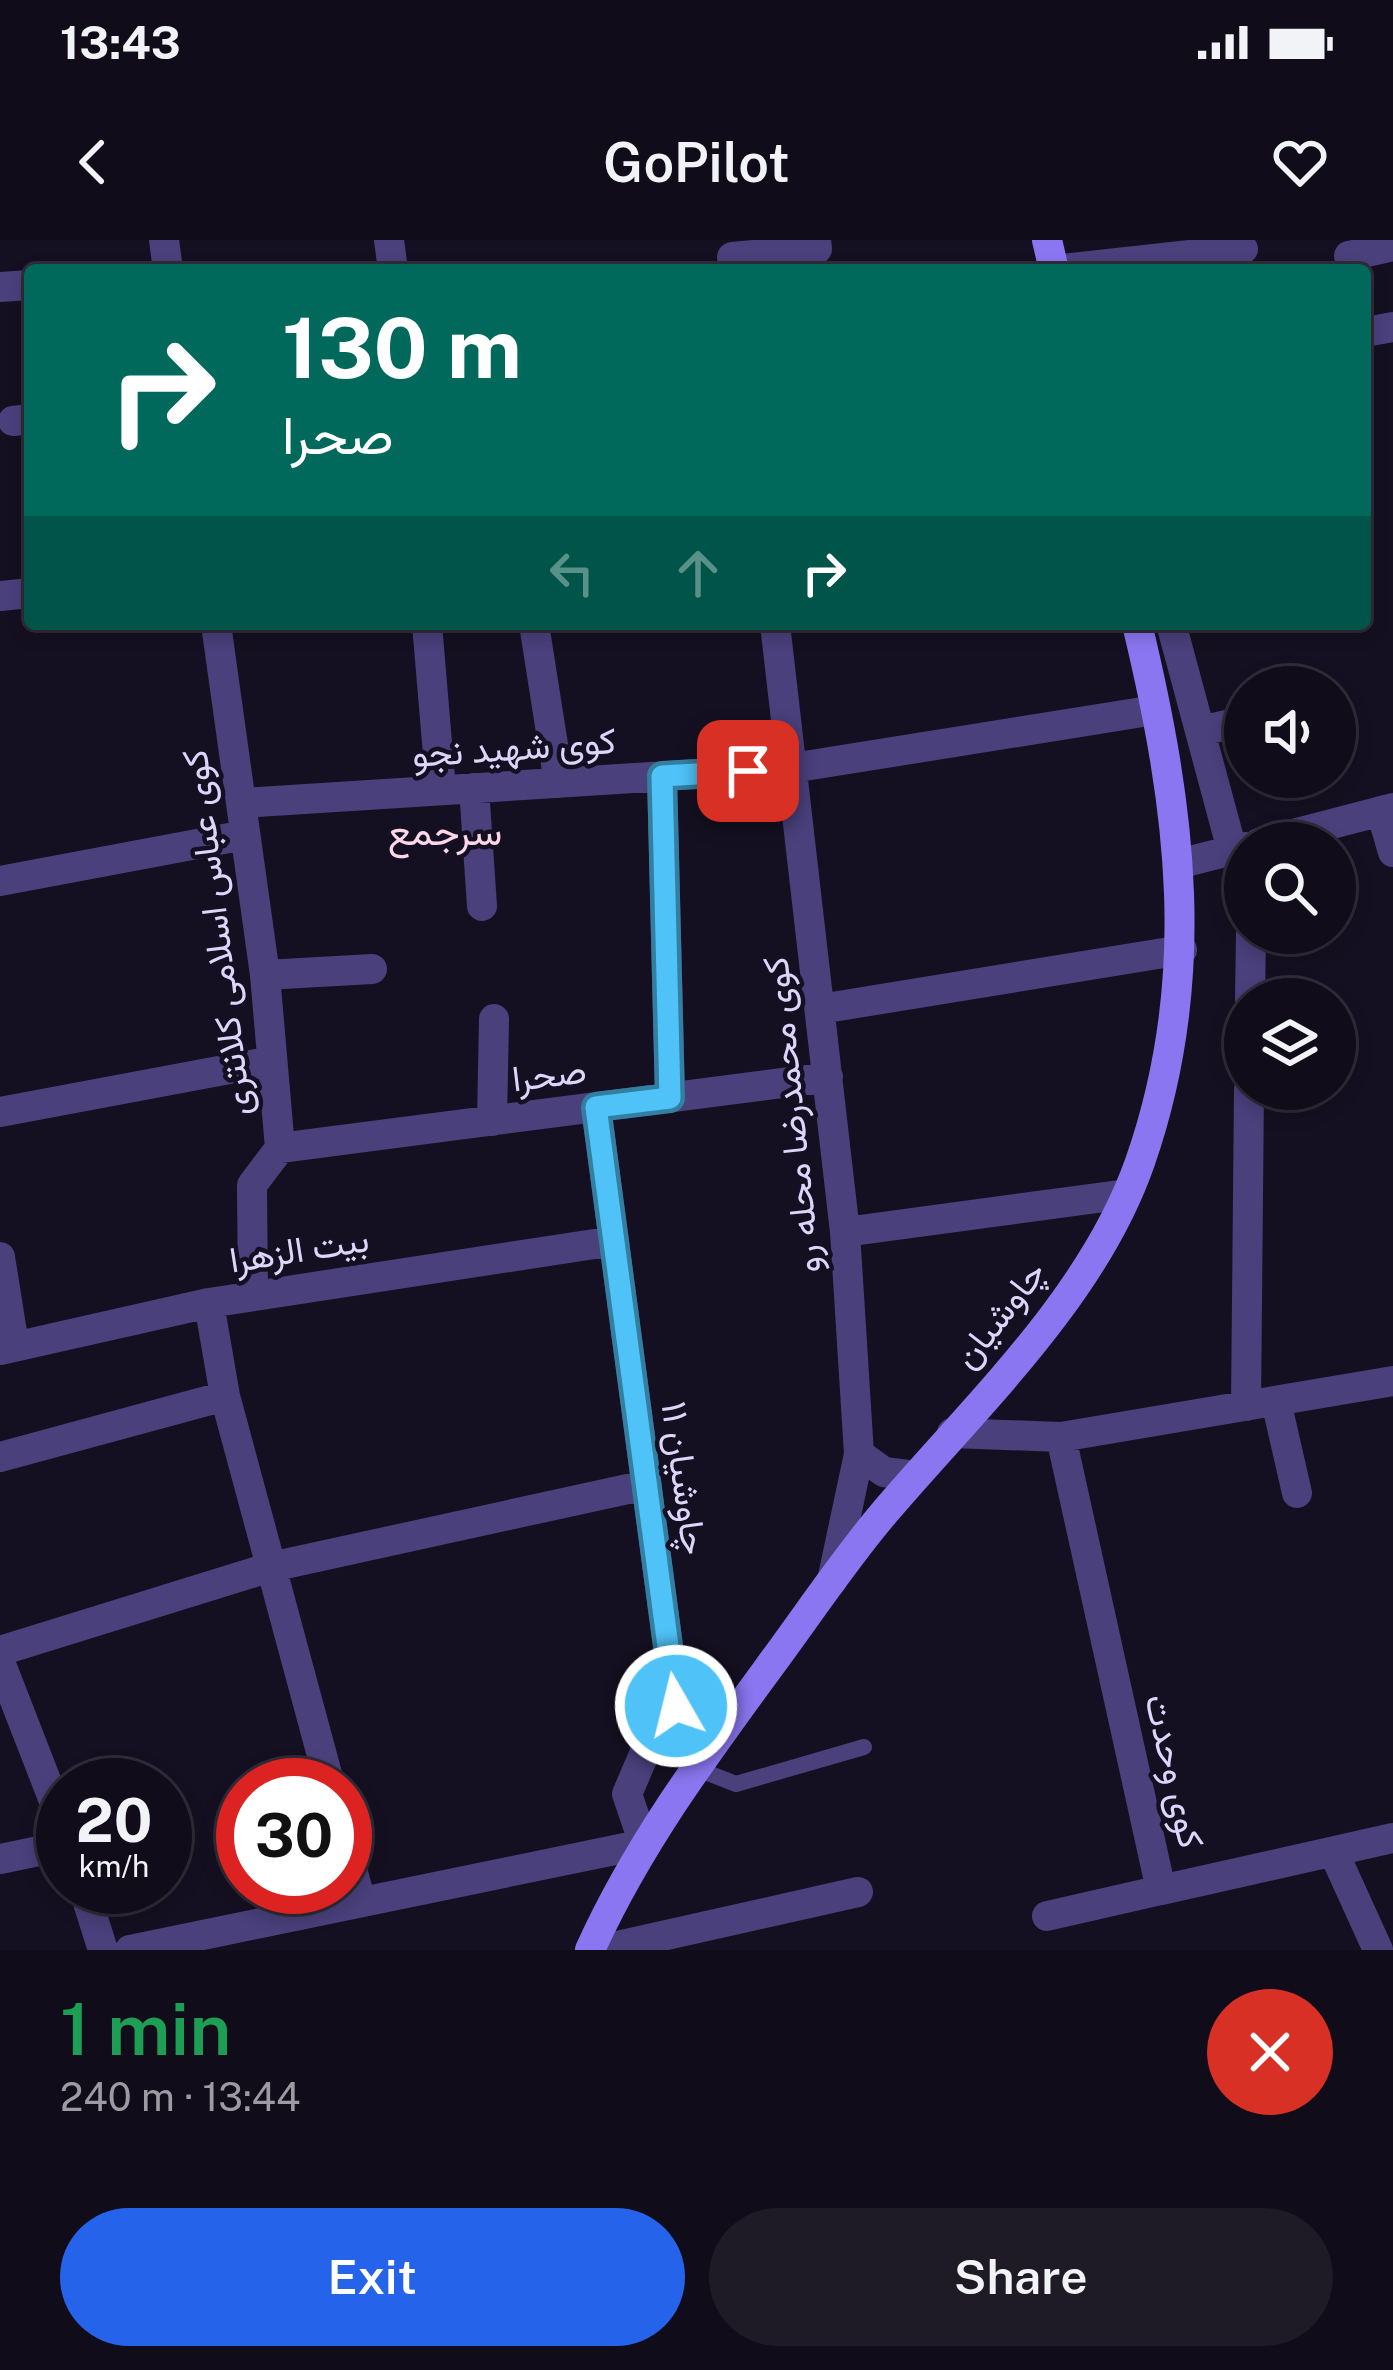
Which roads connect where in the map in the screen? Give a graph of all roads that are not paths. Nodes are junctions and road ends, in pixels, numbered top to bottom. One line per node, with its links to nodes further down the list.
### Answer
1 (816, 240): 5 (street)
2 (1393, 246): 4 (street)
3 (1243, 249): 6 (street)
4 (1349, 256)
5 (733, 264)
6 (1108, 264)
7 (217, 630): 21 (street, کوی عباس اسلامی کلانتری)
8 (428, 630): 20 (street)
9 (535, 630): 18 (street)
10 (776, 630): 16 (street, کوی محمدرضا محله رو)
11 (1138, 630): 13 (main road, چاوشیان)
12 (1180, 630): 15 (street)
13 (1155, 710): 16 (street, کوی شهید نجو); 28 (main road, چاوشیان)
14 (1224, 726): 15 (street)
15 (1200, 731): 23 (street)
16 (792, 768): 17 (street, کوی شهید نجو); 34 (street, کوی محمدرضا محله رو)
17 (662, 776): 18 (street, کوی شهید نجو); 38 (street)
18 (559, 783): 19 (street, کوی شهید نجو)
19 (474, 788): 20 (street, کوی شهید نجو); 30 (street)
20 (441, 790): 21 (street, کوی شهید نجو)
21 (241, 803): 25 (street, کوی عباس اسلامی کلانتری)
22 (1387, 810): 24 (street); 27 (street)
23 (1236, 822)
24 (1340, 822)
25 (245, 835): 29 (street); 33 (street, کوی عباس اسلامی کلانتری)
26 (1224, 852): 28 (street)
27 (1393, 853)
28 (1178, 864): 31 (main road, چاوشیان)
29 (0, 881)
30 (482, 906)
31 (1182, 950): 34 (street); 44 (main road, چاوشیان)
32 (372, 969): 33 (street)
33 (265, 974): 36 (street, کوی عباس اسلامی کلانتری)
34 (820, 1009): 37 (street, کوی محمدرضا محله رو)
35 (494, 1019): 42 (street)
36 (272, 1061): 41 (street); 43 (street, کوی عباس اسلامی کلانتری)
37 (828, 1077): 38 (street, صحرا); 45 (street, کوی محمدرضا محله رو)
38 (670, 1098): 39 (street, صحرا)
39 (596, 1107): 42 (street, صحرا); 46 (street, چاوشیان ۱۱)
40 (1250, 1110): 53 (street)
41 (0, 1112)
42 (492, 1120): 43 (street, صحرا)
43 (280, 1148): 48 (street, کوی عباس اسلامی کلانتری)
44 (1127, 1194): 45 (street); 54 (main road, چاوشیان)
45 (845, 1232): 56 (street, کوی محمدرضا محله رو)
46 (614, 1241): 48 (street, بیت الزهرا); 59 (street, چاوشیان ۱۱)
47 (0, 1257): 50 (street)
48 (253, 1296): 49 (street, بیت الزهرا)
49 (209, 1303): 50 (street, بیت الزهرا); 52 (street)
50 (7, 1347)
51 (1393, 1381): 53 (street)
52 (225, 1396): 57 (street); 61 (street)
53 (1261, 1404): 55 (street); 60 (street)
54 (952, 1433): 55 (street); 58 (main road, چاوشیان)
55 (1060, 1438): 74 (street, کوی وحدت)
56 (859, 1454): 58 (street); 62 (street, کوی محمدرضا محله رو)
57 (0, 1457)
58 (916, 1476): 62 (main road, چاوشیان)
59 (646, 1485): 61 (street); 70 (street, چاوشیان ۱۱)
60 (1297, 1493)
61 (271, 1567): 63 (street); 67 (street)
62 (832, 1581): 68 (main road, چاوشیان)
63 (0, 1651)
64 (0, 1662): 66 (street)
65 (864, 1747): 68 (lane)
66 (37, 1758)
67 (323, 1758)
68 (695, 1768): 70 (main road, چاوشیان)
69 (1393, 1838): 72 (street, کوی وحدت)
70 (644, 1844): 76 (street); 82 (main road, چاوشیان)
71 (36, 1852): 73 (street)
72 (1334, 1853): 74 (street, کوی وحدت); 84 (street)
73 (0, 1859)
74 (1161, 1890): 79 (street)
75 (858, 1892): 83 (street)
76 (372, 1897)
77 (92, 1914): 80 (street)
78 (292, 1914): 81 (street)
79 (1047, 1916)
80 (103, 1950)
81 (130, 1950)
82 (590, 1950)
83 (600, 1950)
84 (1378, 1950)

